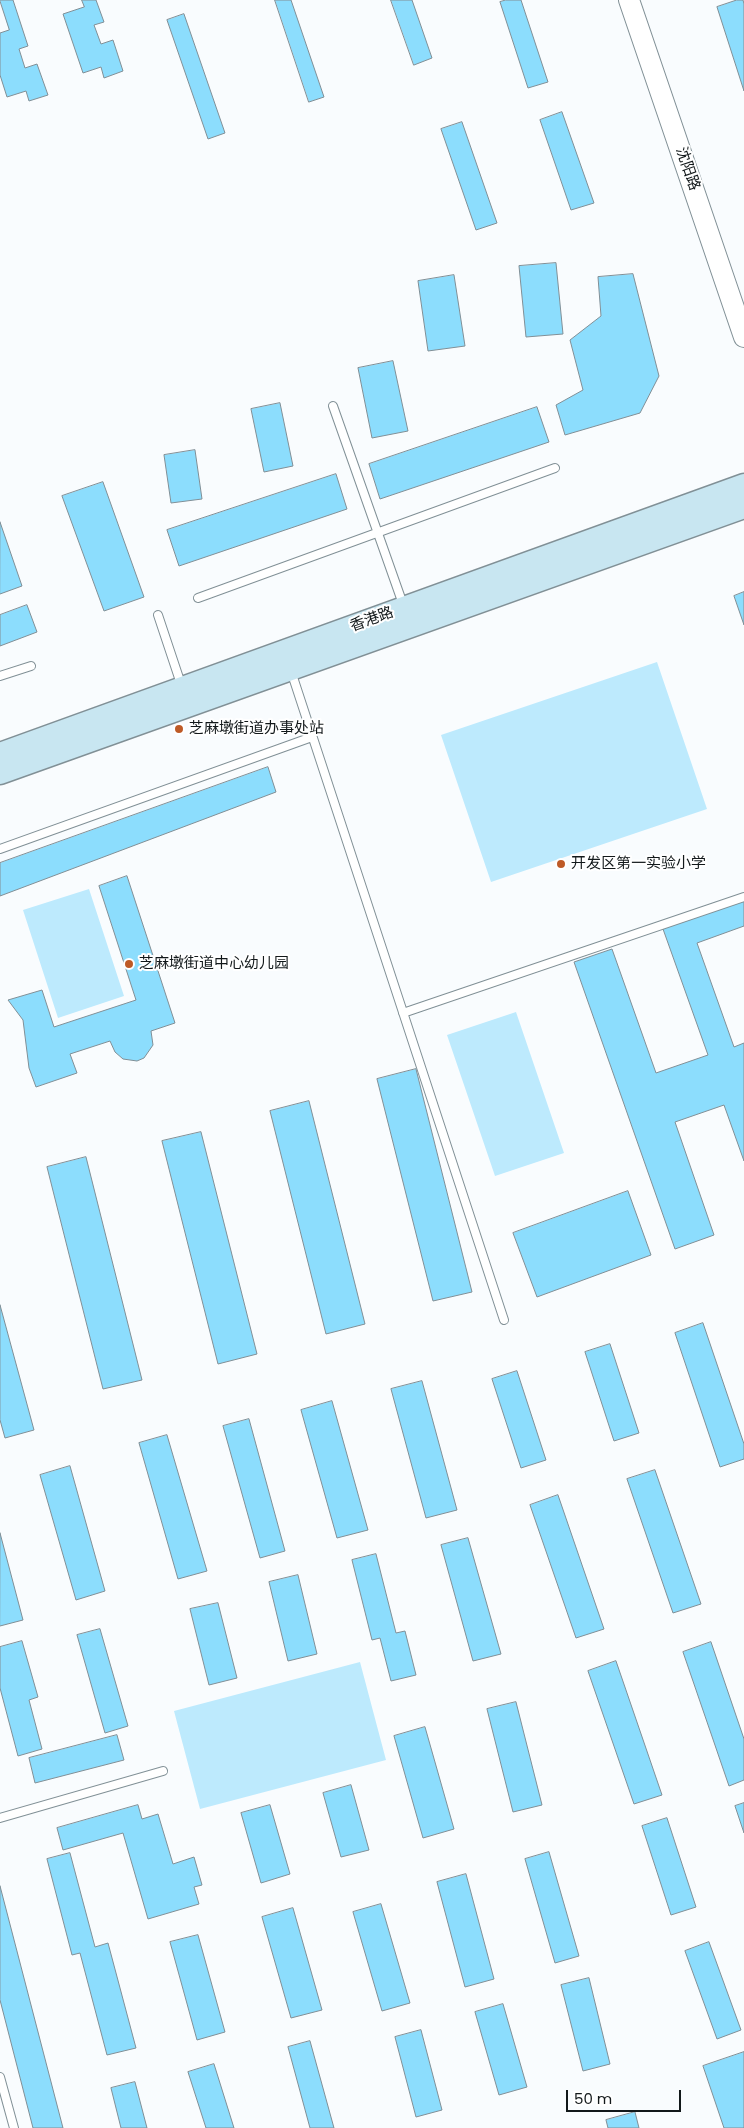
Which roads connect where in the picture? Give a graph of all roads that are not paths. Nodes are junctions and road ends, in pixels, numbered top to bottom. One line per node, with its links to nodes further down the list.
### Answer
1 (629, 0): 2 (street, 沈阳路)
2 (744, 337)
3 (333, 406): 7 (lane)
4 (555, 468): 7 (lane)
5 (744, 485): 9 (main road, 香港路)
6 (744, 507): 12 (main road, 香港路)
7 (377, 532): 8 (lane); 9 (lane)
8 (198, 598)
9 (404, 609): 14 (main road, 香港路)
10 (158, 615): 14 (lane)
11 (31, 666): 13 (lane)
12 (290, 669): 15 (lane); 17 (main road, 香港路)
13 (0, 676)
14 (183, 688): 16 (main road, 香港路)
15 (312, 737): 18 (lane); 20 (lane)
16 (0, 754)
17 (0, 773)
18 (0, 849)
19 (744, 897): 20 (lane)
20 (403, 1013): 21 (lane)
21 (504, 1320)
22 (163, 1772): 23 (lane)
23 (0, 1818)
24 (0, 2077): 25 (lane)
25 (14, 2128)

